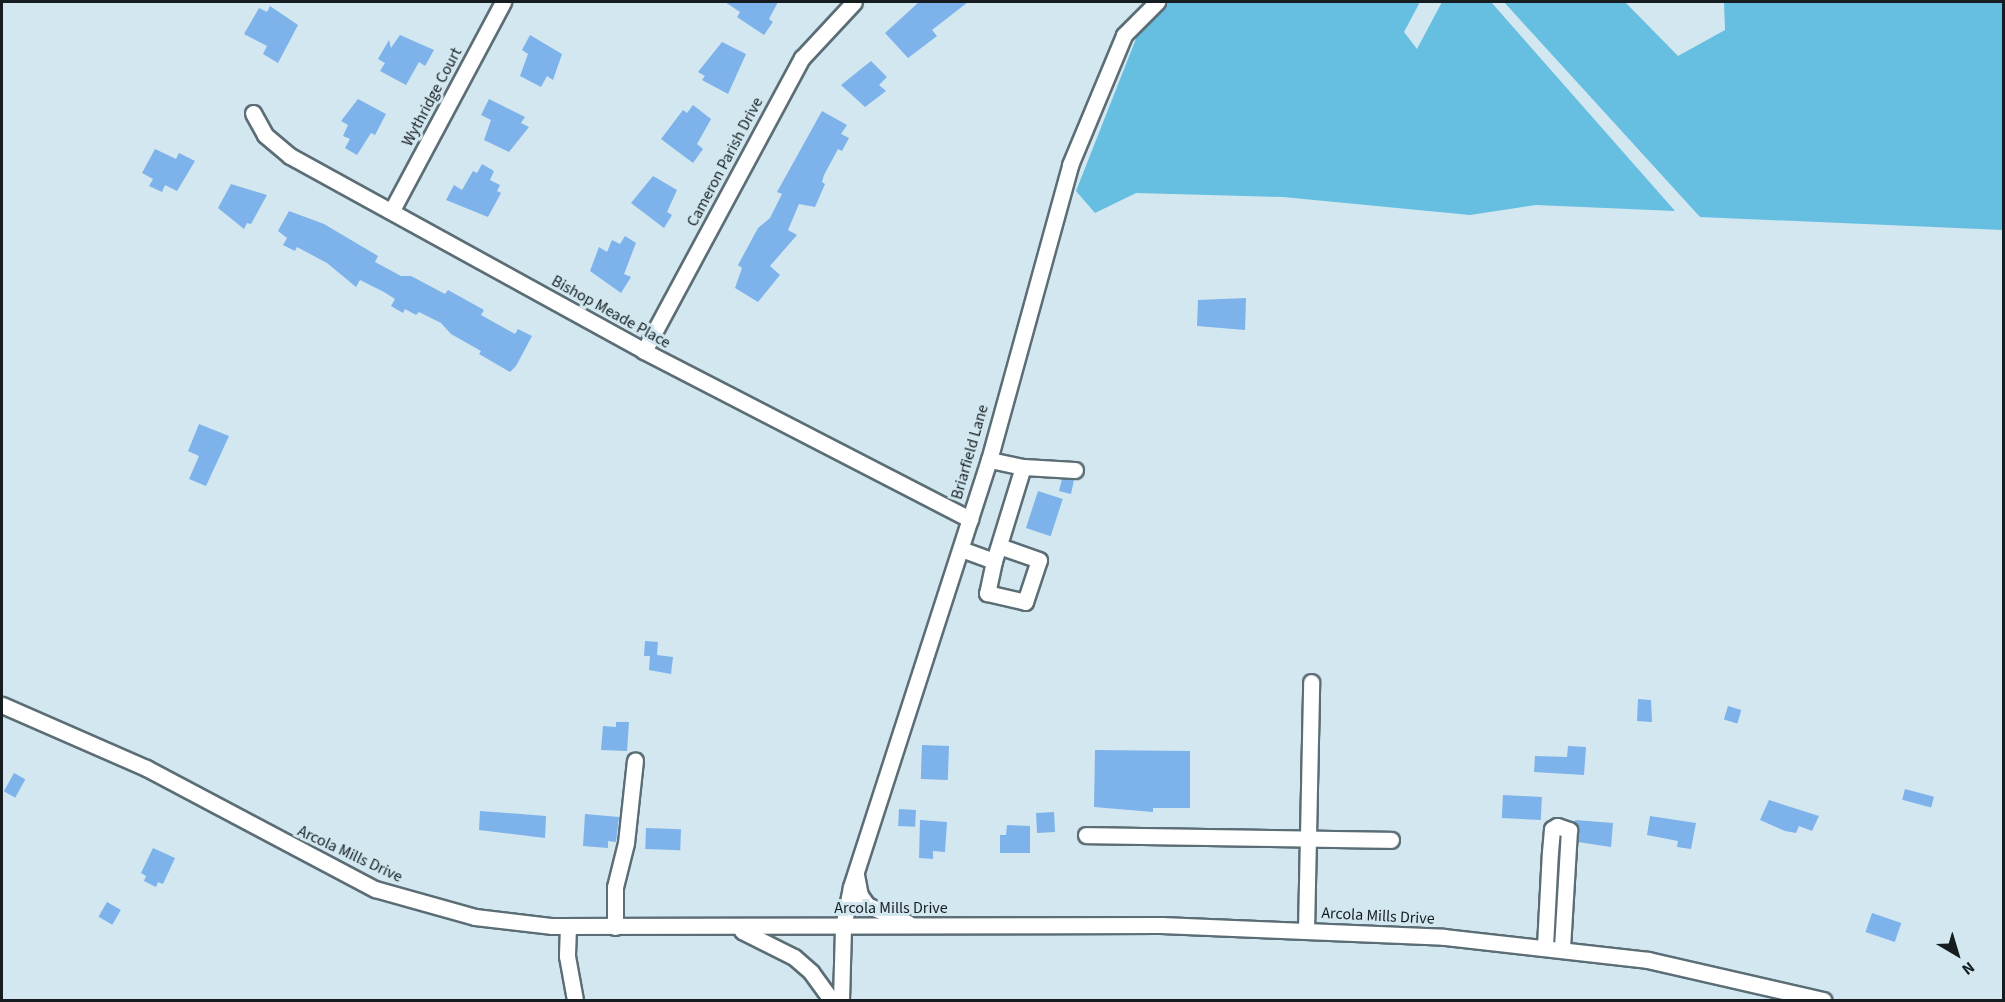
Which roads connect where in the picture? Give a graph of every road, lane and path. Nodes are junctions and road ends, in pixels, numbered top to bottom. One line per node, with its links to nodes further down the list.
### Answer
1 (503, 2): 5 (street, Wythridge Court)
2 (854, 2): 6 (street, Cameron Parish Drive)
3 (1157, 2): 7 (street, Briarfield Lane)
4 (253, 113): 5 (street, Bishop Meade Place)
5 (392, 210): 6 (street, Bishop Meade Place)
6 (644, 351): 10 (street, Bishop Meade Place)
7 (989, 460): 8 (street); 10 (street, Briarfield Lane)
8 (1023, 467): 9 (street); 11 (street)
9 (1075, 470)
10 (970, 519): 12 (street, Briarfield Lane)
11 (999, 546): 13 (street); 13 (street)
12 (961, 549): 13 (street); 20 (street, Briarfield Lane)
13 (994, 561)
14 (1311, 682): 18 (street)
15 (2, 705): 21 (street, Arcola Mills Drive)
16 (635, 760): 23 (street)
17 (1086, 835): 18 (street)
18 (1308, 838): 19 (street); 26 (street)
19 (1391, 840)
20 (856, 872): 22 (street); 24 (street, Briarfield Lane)
21 (568, 926): 23 (street, Arcola Mills Drive); 29 (street)
22 (919, 926): 24 (street, Arcola Mills Drive); 26 (street, Arcola Mills Drive)
23 (615, 927): 25 (street, Arcola Mills Drive)
24 (843, 927): 25 (street, Arcola Mills Drive); 31 (street, Briarfield Lane)
25 (733, 928): 30 (street)
26 (1306, 931): 27 (street, Arcola Mills Drive)
27 (1545, 946): 28 (street, Arcola Mills Drive); 28 (street)
28 (1562, 948): 32 (street, Arcola Mills Drive)
29 (575, 1000)
30 (831, 1000)
31 (841, 1000)
32 (1823, 1000)

